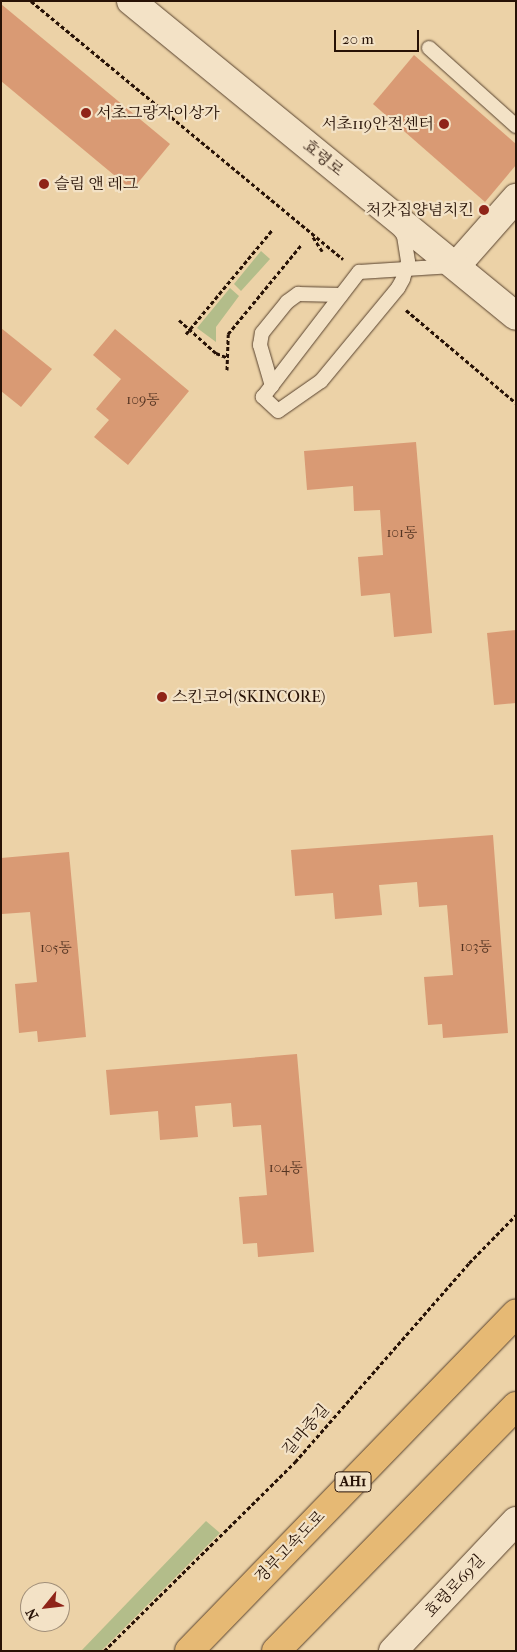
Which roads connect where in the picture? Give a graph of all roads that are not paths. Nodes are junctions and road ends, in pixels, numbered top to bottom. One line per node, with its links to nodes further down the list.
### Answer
1 (131, 1): 5 (main road, 효령로)
2 (429, 48): 3 (lane)
3 (516, 126)
4 (516, 198): 6 (main road)
5 (390, 213): 6 (main road, 효령로); 7 (lane)
6 (456, 266): 7 (lane); 9 (main road, 효령로)
7 (406, 269): 8 (lane); 10 (lane)
8 (341, 295): 10 (lane); 10 (lane)
9 (516, 316)
10 (272, 386)
11 (516, 1314): 15 (highway, 경부고속도로 / AH1)
12 (516, 1406): 16 (highway)
13 (516, 1521): 14 (main road, 효령로69길)
14 (397, 1650)
15 (190, 1651)
16 (276, 1651)

